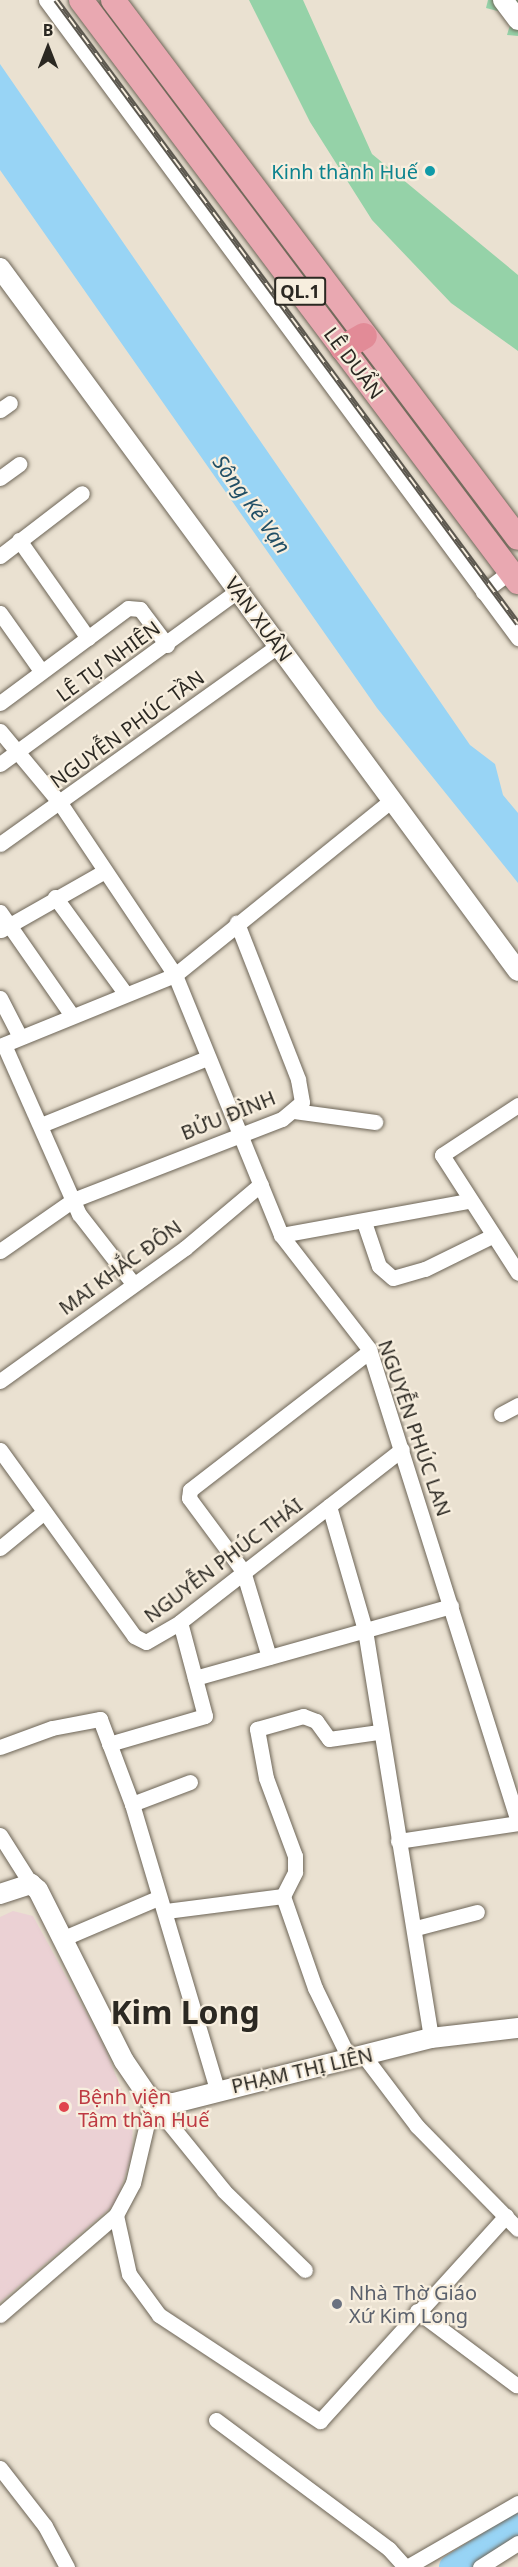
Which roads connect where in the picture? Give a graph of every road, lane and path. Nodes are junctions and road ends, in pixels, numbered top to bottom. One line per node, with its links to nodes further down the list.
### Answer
1 (46, 0): 16 (street)
2 (81, 0): 7 (main road, LÊ DUẨN / QL.1)
3 (113, 0): 7 (main road, LÊ DUẨN / QL.1)
4 (503, 0): 5 (street)
5 (518, 20)
6 (0, 268): 15 (street, VẠN XUÂN)
7 (354, 342): 11 (main road, LÊ DUẨN / QL.1); 14 (main road, LÊ DUẨN / QL.1)
8 (19, 464): 9 (street)
9 (0, 478)
10 (82, 494): 12 (street)
11 (518, 538)
12 (19, 540): 13 (street); 18 (street)
13 (0, 556)
14 (514, 577): 16 (street)
15 (239, 590): 20 (street, LÊ TỰ NHIÊN); 21 (street, VẠN XUÂN)
16 (483, 592): 19 (street)
17 (0, 614): 22 (street)
18 (87, 638): 20 (street); 22 (street)
19 (518, 638)
20 (167, 645): 25 (street, LÊ TỰ NHIÊN)
21 (278, 646): 27 (street, VẠN XUÂN); 28 (street, NGUYỄN PHÚC TẦN)
22 (41, 671): 23 (street)
23 (0, 702)
24 (0, 731): 25 (street, NGUYỄN PHÚC LAN)
25 (16, 753): 26 (street, LÊ TỰ NHIÊN); 28 (street, NGUYỄN PHÚC LAN)
26 (0, 764)
27 (393, 799): 33 (street); 34 (street, VẠN XUÂN)
28 (60, 802): 29 (street, NGUYỄN PHÚC TẦN); 30 (street, NGUYỄN PHÚC LAN)
29 (0, 844)
30 (103, 872): 31 (street); 35 (street, NGUYỄN PHÚC LAN)
31 (55, 897): 32 (street); 36 (street)
32 (3, 923): 38 (street)
33 (237, 923): 35 (street); 43 (street, BỬU ĐÌNH)
34 (518, 971)
35 (175, 975): 36 (street); 41 (street, NGUYỄN PHÚC LAN)
36 (125, 993): 38 (street)
37 (0, 998): 39 (street)
38 (70, 1014): 39 (street)
39 (19, 1035): 40 (street)
40 (2, 1046): 45 (street)
41 (207, 1058): 45 (street); 46 (street, NGUYỄN PHÚC LAN)
42 (518, 1105): 49 (street)
43 (294, 1111): 44 (street); 46 (street, BỬU ĐÌNH)
44 (375, 1122)
45 (40, 1125): 48 (street)
46 (239, 1132): 47 (street, NGUYỄN PHÚC LAN); 48 (street, BỬU ĐÌNH)
47 (261, 1184): 51 (street, NGUYỄN PHÚC LAN); 55 (street, MAI KHẮC ĐÔN)
48 (72, 1200): 53 (street, BỬU ĐÌNH); 55 (street)
49 (468, 1202): 50 (street); 52 (street)
50 (364, 1222): 51 (street); 52 (street)
51 (281, 1234): 56 (street, NGUYỄN PHÚC LAN)
52 (492, 1236): 54 (street)
53 (0, 1251)
54 (518, 1273)
55 (132, 1282): 57 (street, MAI KHẮC ĐÔN)
56 (370, 1351): 60 (street, NGUYỄN PHÚC LAN); 65 (street)
57 (0, 1381)
58 (518, 1406): 59 (street)
59 (501, 1414)
60 (402, 1449): 62 (street, NGUYỄN PHÚC THÁI); 66 (street, NGUYỄN PHÚC LAN)
61 (0, 1450): 63 (street, NGUYỄN PHÚC THÁI)
62 (328, 1506): 65 (street, NGUYỄN PHÚC THÁI); 68 (street)
63 (44, 1512): 64 (street); 67 (street, NGUYỄN PHÚC THÁI)
64 (0, 1548)
65 (243, 1571): 67 (street, NGUYỄN PHÚC THÁI); 69 (street)
66 (451, 1606): 68 (street); 76 (street, NGUYỄN PHÚC LAN)
67 (180, 1622): 70 (street)
68 (365, 1630): 69 (street); 71 (street)
69 (269, 1657): 70 (street)
70 (195, 1678): 72 (street)
71 (378, 1732): 78 (street); 81 (street)
72 (109, 1744): 73 (street); 75 (street)
73 (0, 1747)
74 (190, 1782): 75 (street)
75 (132, 1804): 82 (street)
76 (518, 1823): 78 (street)
77 (0, 1835): 79 (street)
78 (398, 1841): 84 (street)
79 (31, 1884): 80 (street); 85 (street)
80 (0, 1894)
81 (283, 1896): 82 (street); 88 (street)
82 (162, 1905): 85 (street); 89 (street)
83 (477, 1912): 84 (street)
84 (416, 1928): 87 (street)
85 (64, 1938): 90 (street)
86 (518, 2028): 87 (street, PHẠM THỊ LIÊN)
87 (431, 2038): 88 (street, PHẠM THỊ LIÊN)
88 (357, 2058): 89 (street, PHẠM THỊ LIÊN); 92 (street)
89 (217, 2090): 90 (street, PHẠM THỊ LIÊN)
90 (152, 2102): 91 (street); 94 (street)
91 (116, 2215): 95 (street); 96 (street)
92 (506, 2216): 93 (street); 95 (street)
93 (518, 2229)
94 (305, 2270)
95 (417, 2311): 97 (street)
96 (0, 2315)
97 (516, 2385)
98 (216, 2420): 103 (street)
99 (0, 2468): 102 (street)
100 (518, 2503): 103 (street)
101 (518, 2543): 104 (street)
102 (67, 2567)
103 (406, 2567)
104 (480, 2567)

